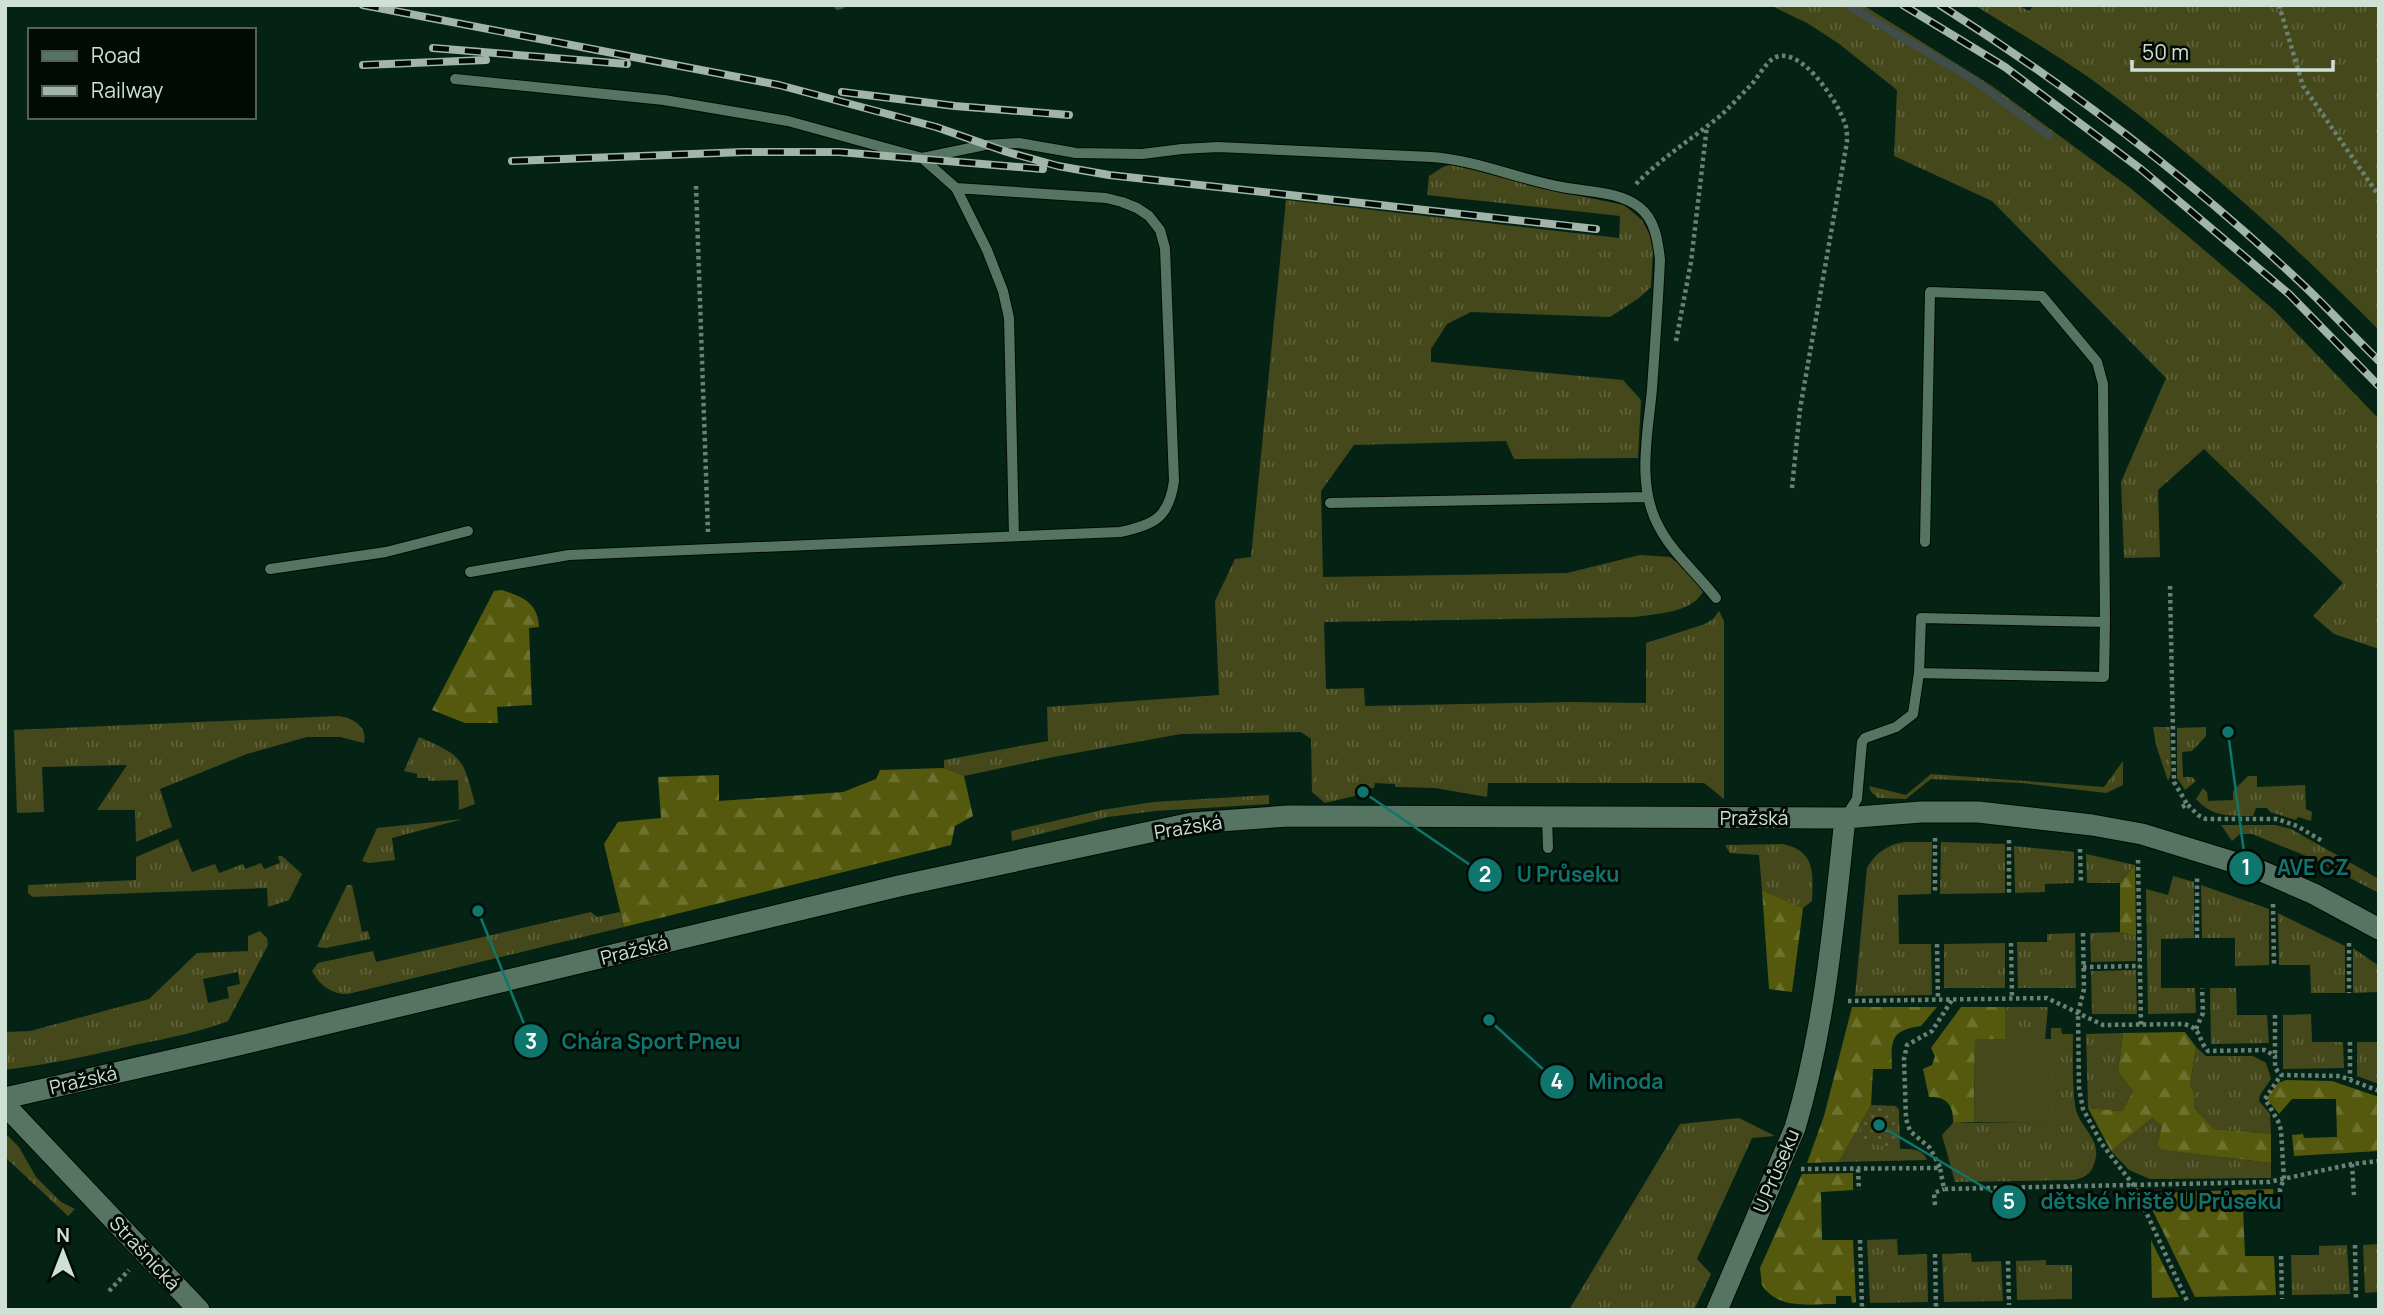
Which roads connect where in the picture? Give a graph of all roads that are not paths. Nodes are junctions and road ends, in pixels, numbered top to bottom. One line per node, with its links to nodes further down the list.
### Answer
1 (454, 79): 2 (lane)
2 (922, 158): 3 (lane); 4 (lane)
3 (956, 188): 7 (lane); 7 (lane)
4 (1648, 497): 5 (lane); 11 (lane)
5 (1330, 503)
6 (468, 531): 9 (lane)
7 (1014, 536): 10 (lane)
8 (1925, 542): 12 (lane)
9 (271, 569)
10 (470, 572)
11 (1716, 598)
12 (2105, 622): 13 (lane); 13 (lane)
13 (1919, 673): 15 (lane)
14 (1547, 816): 15 (street, Pražská); 16 (lane); 18 (street, Pražská)
15 (1845, 818): 17 (street, Pražská); 21 (street, U Průseku)
16 (1548, 848)
17 (2379, 929)
18 (5, 1098)
19 (5, 1105): 20 (street, Strašnická)
20 (199, 1310)
21 (1717, 1310)

